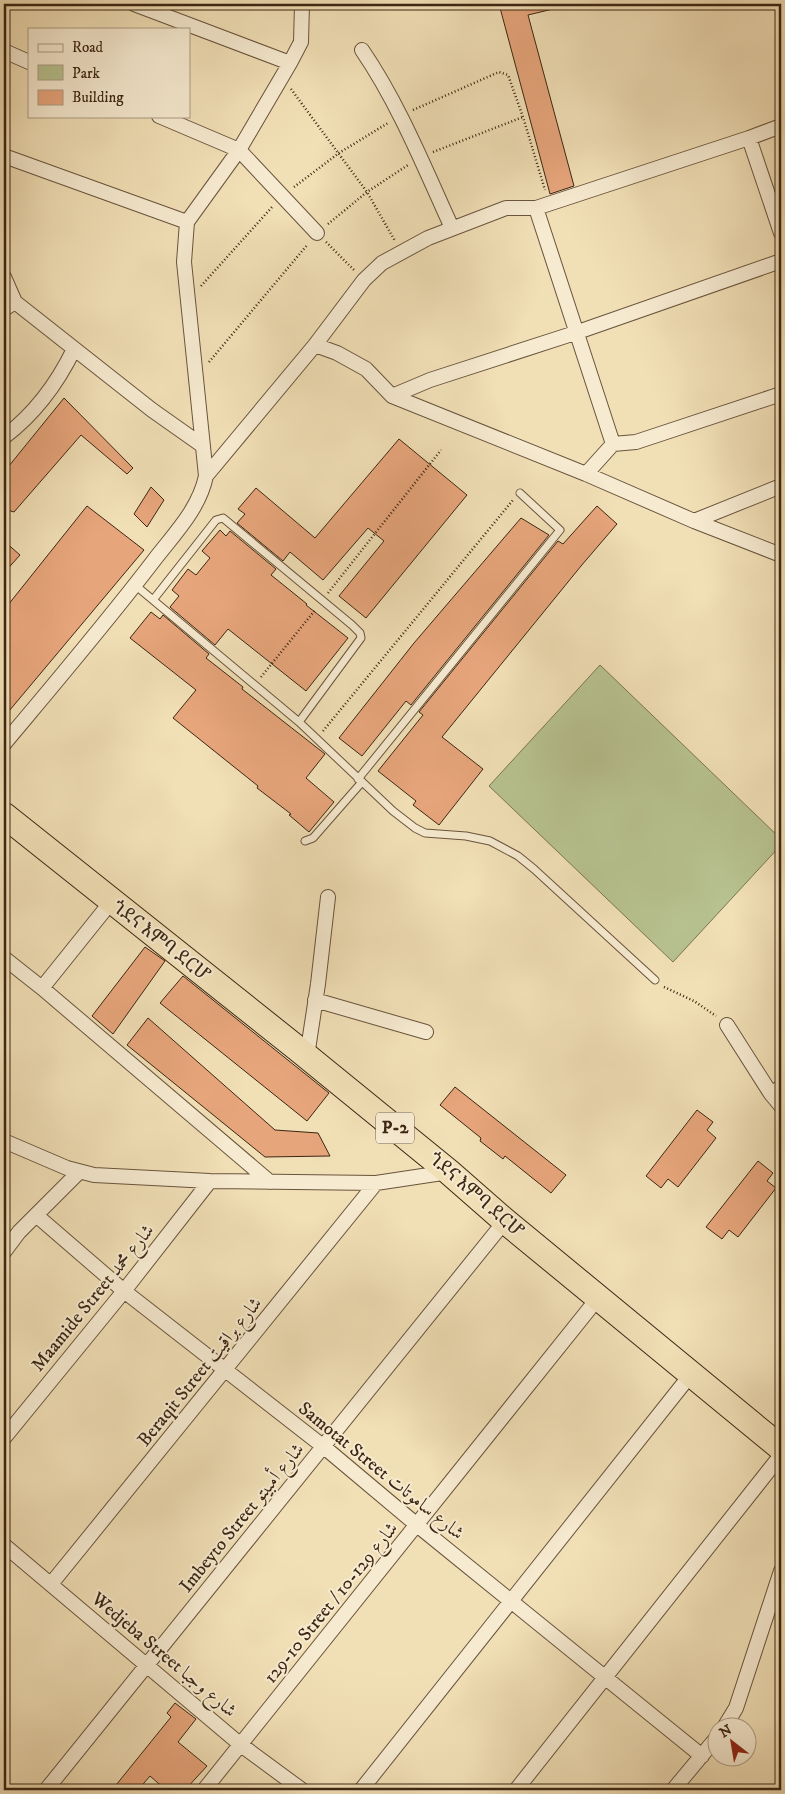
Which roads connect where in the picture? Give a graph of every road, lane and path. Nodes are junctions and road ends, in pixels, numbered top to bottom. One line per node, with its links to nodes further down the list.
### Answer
1 (134, 4): 6 (street)
2 (302, 4): 6 (street)
3 (362, 50): 8 (street)
4 (4, 51): 5 (street)
5 (28, 62)
6 (290, 63): 7 (street)
7 (282, 77): 13 (street); 14 (path)
8 (399, 116): 9 (path); 14 (path); 16 (street)
9 (523, 117): 16 (path); 19 (path)
10 (164, 118): 13 (street)
11 (781, 126): 12 (street)
12 (749, 138): 19 (street); 24 (street)
13 (239, 150): 18 (street); 21 (street)
14 (339, 153): 17 (path); 18 (path)
15 (4, 156): 21 (street)
16 (419, 158): 17 (path); 22 (street)
17 (367, 192): 23 (path); 25 (path)
18 (282, 196): 23 (street); 29 (path)
19 (549, 203): 20 (street)
20 (536, 208): 22 (street); 31 (street)
21 (188, 222): 29 (street)
22 (452, 228): 25 (street)
23 (317, 233): 28 (path); 34 (path)
24 (781, 233)
25 (400, 252): 28 (street)
26 (781, 261): 31 (street)
27 (4, 277): 30 (street)
28 (364, 280): 32 (street)
29 (187, 302): 34 (street)
30 (10, 306): 33 (street)
31 (575, 333): 36 (street); 38 (street)
32 (315, 345): 36 (street); 42 (street)
33 (74, 349): 37 (street); 39 (street)
34 (195, 378): 39 (street)
35 (781, 394): 38 (street)
36 (392, 396): 41 (street)
37 (4, 436)
38 (613, 444): 41 (street)
39 (203, 446): 42 (street)
40 (441, 450): 49 (path)
41 (586, 474): 45 (street)
42 (206, 476): 47 (street)
43 (781, 486): 45 (street)
44 (520, 493): 52 (path); 54 (lane)
45 (694, 521): 46 (street)
46 (781, 554)
47 (135, 586): 48 (lane); 53 (street)
48 (153, 600): 49 (lane); 50 (lane)
49 (323, 600): 50 (path); 51 (lane)
50 (256, 684): 51 (lane)
51 (299, 722): 52 (lane)
52 (317, 738): 54 (lane)
53 (4, 744)
54 (360, 781): 56 (lane); 60 (lane)
55 (4, 815): 58 (highway, ጎደና እምባ ደርሆ / P-2)
56 (305, 840)
57 (328, 897): 62 (street)
58 (112, 902): 61 (street); 65 (highway, ጎደና እምባ ደርሆ / P-2)
59 (4, 958): 61 (street)
60 (655, 980): 63 (path)
61 (42, 988): 72 (street)
62 (315, 1000): 64 (street); 65 (street)
63 (728, 1025): 66 (street)
64 (426, 1032)
65 (307, 1056): 70 (highway, ጎደና እምባ ደርሆ / P-2)
66 (776, 1091): 67 (street)
67 (781, 1106)
68 (4, 1141): 69 (street)
69 (79, 1172): 71 (street); 74 (street)
70 (449, 1172): 73 (street); 75 (highway, ጎደና እምባ ደርሆ / P-2)
71 (210, 1181): 72 (street); 77 (street, Maamide Street شارع محمد)
72 (270, 1182): 73 (street)
73 (376, 1183): 79 (street, Beraqit Street شارع براقيت)
74 (36, 1215): 76 (street); 77 (street, Samotat Street شارع ساموتات)
75 (505, 1221): 78 (highway, ጎደና እምባ ደርሆ / P-2); 82 (street, Imbeyto Street شارع أمبيتو)
76 (4, 1252)
77 (124, 1291): 79 (street, Samotat Street شارع ساموتات); 81 (street, Maamide Street شارع محمد)
78 (598, 1298): 80 (highway, ጎደና እምባ ደርሆ / P-2); 85 (street, 129-10 Street / شارع 129-10)
79 (226, 1369): 82 (street, Samotat Street شارع ساموتات); 88 (street, Beraqit Street شارع براقيت)
80 (692, 1373): 83 (highway, ጎደና እምባ ደርሆ / P-2); 89 (street)
81 (4, 1438)
82 (324, 1446): 85 (street, Samotat Street شارع ساموتات); 90 (street, Imbeyto Street شارع أمبيتو)
83 (781, 1448)
84 (781, 1455): 91 (street)
85 (417, 1525): 89 (street, Samotat Street شارع ساموتات); 93 (street, 129-10 Street / شارع 129-10)
86 (4, 1544): 88 (street, Wedjeba Street شارع وجبا)
87 (781, 1571): 92 (street)
88 (52, 1584): 90 (street, Wedjeba Street شارع وجبا)
89 (510, 1600): 91 (street, Samotat Street شارع ساموتات); 99 (street)
90 (147, 1665): 93 (street, Wedjeba Street شارع وجبا); 96 (street, Imbeyto Street شارع أمبيتو)
91 (605, 1679): 95 (street, Samotat Street شارع ساموتات); 100 (street)
92 (731, 1716)
93 (241, 1745): 97 (street, 129-10 Street / شارع 129-10); 98 (street, Wedjeba Street شارع وجبا)
94 (708, 1748): 95 (street)
95 (702, 1756): 101 (street)
96 (46, 1790)
97 (204, 1790)
98 (302, 1790)
99 (361, 1790)
100 (516, 1790)
101 (673, 1790)

